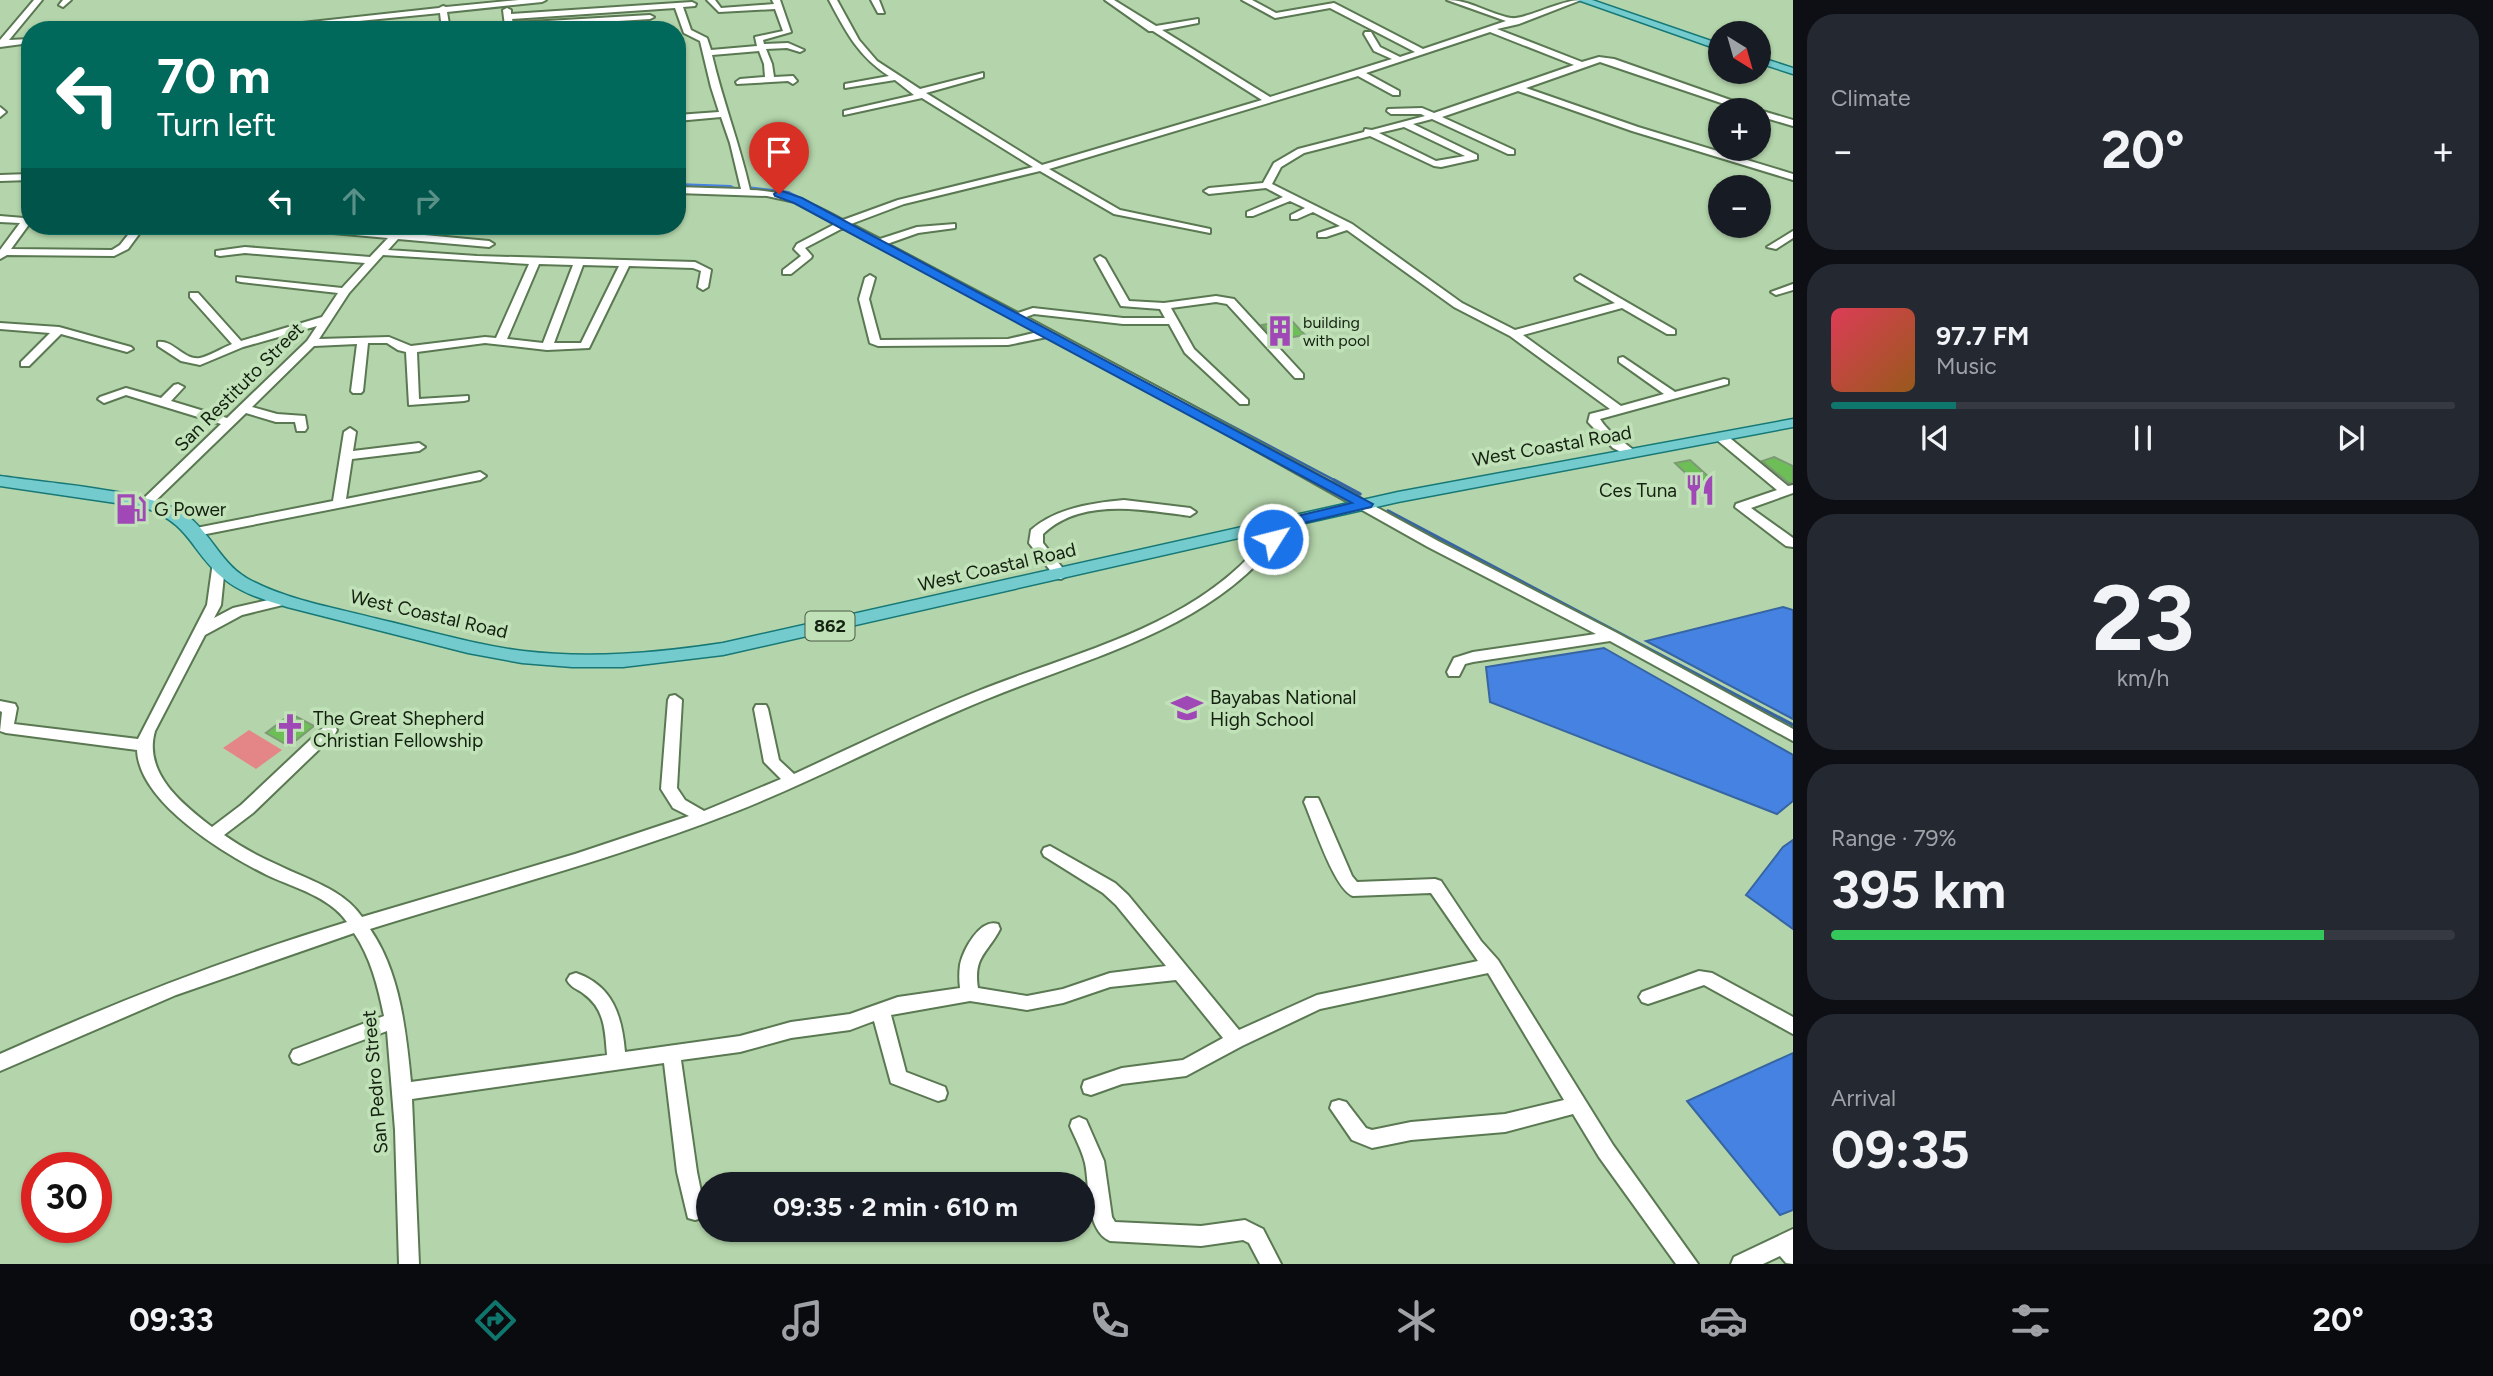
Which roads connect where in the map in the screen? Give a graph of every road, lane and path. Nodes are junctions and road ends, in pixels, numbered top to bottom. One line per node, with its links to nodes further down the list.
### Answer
1 (38, 0): 40 (street)
2 (400, 0): 20 (street)
3 (542, 0): 13 (street)
4 (574, 0): 21 (street)
5 (711, 0): 15 (street)
6 (833, 0): 51 (street)
7 (876, 0): 22 (street)
8 (1109, 0): 35 (street)
9 (1246, 0): 43 (street)
10 (1451, 0): 33 (street)
11 (1577, 0): 33 (street)
12 (1583, 0): 39 (main road)
13 (526, 1): 14 (street)
14 (506, 2): 19 (street); 23 (street)
15 (777, 3): 41 (street)
16 (647, 4): 18 (street); 21 (street); 24 (street)
17 (692, 4): 18 (street)
18 (678, 5): 31 (street)
19 (443, 8): 20 (street); 26 (street)
20 (401, 12): 25 (street)
21 (575, 12): 23 (street); 28 (street)
22 (881, 12)
23 (507, 17): 27 (street)
24 (650, 17): 29 (street); 30 (street)
25 (322, 21)
26 (445, 21)
27 (507, 21)
28 (576, 21)
29 (623, 21)
30 (651, 21)
31 (683, 21)
32 (1195, 21): 35 (street)
33 (1517, 22): 36 (street)
34 (686, 29): 44 (street)
35 (1152, 29): 60 (street)
36 (1492, 30): 43 (street); 47 (street)
37 (1368, 34): 45 (street)
38 (21, 42): 40 (street)
39 (1708, 43)
40 (1, 44)
41 (761, 48): 42 (street); 44 (street); 52 (street)
42 (800, 50)
43 (1422, 52): 45 (street)
44 (708, 54): 63 (street)
45 (1400, 60): 49 (street)
46 (1771, 64): 48 (main road)
47 (1582, 65): 56 (street); 59 (street)
48 (1793, 71)
49 (1360, 73): 57 (street); 60 (street)
50 (980, 75): 58 (street)
51 (894, 78): 55 (street); 58 (street)
52 (770, 80): 53 (street); 54 (street)
53 (793, 81)
54 (740, 82)
55 (848, 86)
56 (1516, 87): 64 (street); 73 (street)
57 (1396, 93)
58 (919, 95): 62 (street); 71 (street)
59 (1716, 98)
60 (1269, 100): 71 (street)
61 (1391, 111): 64 (street)
62 (847, 113)
63 (726, 114): 65 (street); 78 (street)
64 (1436, 116): 67 (street); 70 (street)
65 (686, 117)
66 (1771, 117): 68 (street)
67 (1404, 123): 69 (street); 69 (street)
68 (1793, 123)
69 (1368, 131): 75 (street)
70 (1511, 152)
71 (1040, 168): 85 (street); 89 (street)
72 (21, 177): 74 (street)
73 (1793, 177)
74 (0, 178)
75 (1267, 185): 77 (street); 79 (street)
76 (686, 190): 78 (street)
77 (1209, 191)
78 (746, 192): 85 (street)
79 (1291, 197): 80 (street); 81 (street)
80 (1313, 208): 82 (street); 87 (street)
81 (1250, 214)
82 (1294, 217)
83 (0, 219): 84 (street)
84 (21, 219)
85 (842, 224): 94 (street); 105 (street)
86 (951, 226): 94 (street)
87 (1348, 226): 93 (street); 123 (street)
88 (21, 230): 99 (street)
89 (1206, 231)
90 (1793, 234): 96 (street)
91 (133, 235): 99 (street)
92 (395, 235): 95 (street); 97 (street, San Restituto Street)
93 (1322, 235)
94 (883, 241): 116 (street)
95 (489, 244)
96 (1772, 247)
97 (380, 252): 101 (street, San Restituto Street); 102 (street)
98 (220, 253): 101 (street)
99 (2, 255)
100 (1100, 259): 115 (street)
101 (371, 261): 111 (street, San Restituto Street)
102 (535, 261): 103 (street); 125 (street)
103 (579, 263): 104 (street); 129 (street)
104 (625, 264): 109 (street); 129 (street)
105 (787, 272)
106 (870, 278): 122 (street)
107 (1580, 278): 114 (street)
108 (241, 279): 111 (street)
109 (702, 287)
110 (1793, 288): 112 (street)
111 (345, 291): 117 (street, San Restituto Street)
112 (1776, 292)
113 (194, 295): 128 (street)
114 (1624, 304): 121 (street); 123 (street)
115 (1164, 306): 118 (street); 134 (street)
116 (1019, 315): 118 (street); 122 (street)
117 (328, 319): 126 (street, San Restituto Street); 128 (street)
118 (1171, 321): 142 (street)
119 (0, 326): 120 (street)
120 (59, 330): 130 (street); 133 (street)
121 (1671, 332)
122 (1047, 334): 158 (street)
123 (1514, 334): 144 (street)
124 (363, 340): 126 (street); 131 (street); 137 (street)
125 (501, 340): 129 (street); 131 (street)
126 (311, 343): 143 (street, San Restituto Street)
127 (162, 344): 128 (street)
128 (239, 345)
129 (547, 347)
130 (127, 349)
131 (411, 349): 139 (street)
132 (1623, 360): 138 (street)
133 (25, 364)
134 (1299, 376)
135 (1724, 382): 138 (street)
136 (178, 387): 141 (street)
137 (357, 391)
138 (1674, 396): 144 (street)
139 (464, 398)
140 (104, 399): 141 (street)
141 (163, 402): 145 (street)
142 (1244, 402)
143 (246, 409): 145 (street, San Restituto Street); 147 (street)
144 (1617, 409): 151 (street)
145 (231, 423): 156 (street, San Restituto Street)
146 (1793, 423): 149 (main road, West Coastal Road / 862)
147 (301, 428)
148 (350, 432): 152 (street)
149 (1721, 436): 151 (main road, West Coastal Road / 862); 155 (street)
150 (419, 447): 152 (street)
151 (1631, 453): 158 (main road, West Coastal Road / 862)
152 (345, 456): 157 (street)
153 (480, 476): 157 (street)
154 (0, 481): 156 (main road, 862)
155 (1789, 490): 162 (street)
156 (146, 503): 161 (main road, 862)
157 (339, 504): 161 (street)
158 (1366, 504): 160 (main road, West Coastal Road / 862); 167 (street)
159 (1191, 512): 164 (street)
160 (1281, 524): 164 (main road, West Coastal Road / 862); 175 (street)
161 (196, 532): 163 (main road, 862)
162 (1791, 543)
163 (218, 565): 165 (main road, West Coastal Road / 862); 166 (street)
164 (1061, 575): 165 (main road, West Coastal Road / 862)
165 (286, 600): 166 (street)
166 (201, 631): 174 (street)
167 (1612, 636): 168 (street); 173 (street)
168 (1454, 672)
169 (675, 700): 177 (street)
170 (0, 706): 174 (street)
171 (761, 709): 175 (street)
172 (330, 730): 178 (street)
173 (1793, 736)
174 (143, 745): 178 (street, San Pedro Street)
175 (793, 782): 177 (street)
176 (1312, 802): 182 (street)
177 (703, 817): 180 (street)
178 (212, 836): 180 (street, San Pedro Street)
179 (1050, 852): 183 (street)
180 (360, 926): 188 (street, San Pedro Street); 194 (street)
181 (992, 929): 185 (street)
182 (1492, 965): 190 (street); 198 (street)
183 (1179, 972): 185 (street); 190 (street)
184 (576, 980): 193 (street)
185 (970, 994): 187 (street)
186 (1648, 997): 189 (street)
187 (881, 1013): 191 (street); 197 (street)
188 (394, 1020): 192 (street); 196 (street, San Pedro Street)
189 (1793, 1026)
190 (1236, 1040): 195 (street)
191 (671, 1052): 193 (street); 201 (street)
192 (299, 1056)
193 (618, 1060): 196 (street)
194 (0, 1063)
195 (1091, 1087)
196 (400, 1092): 203 (street, San Pedro Street)
197 (938, 1093)
198 (1576, 1105): 199 (street); 205 (street)
199 (1339, 1108)
200 (1079, 1126): 204 (street)
201 (695, 1211)
202 (1790, 1246): 206 (street)
203 (409, 1264)
204 (1271, 1264)
205 (1688, 1264)
206 (1741, 1264)

